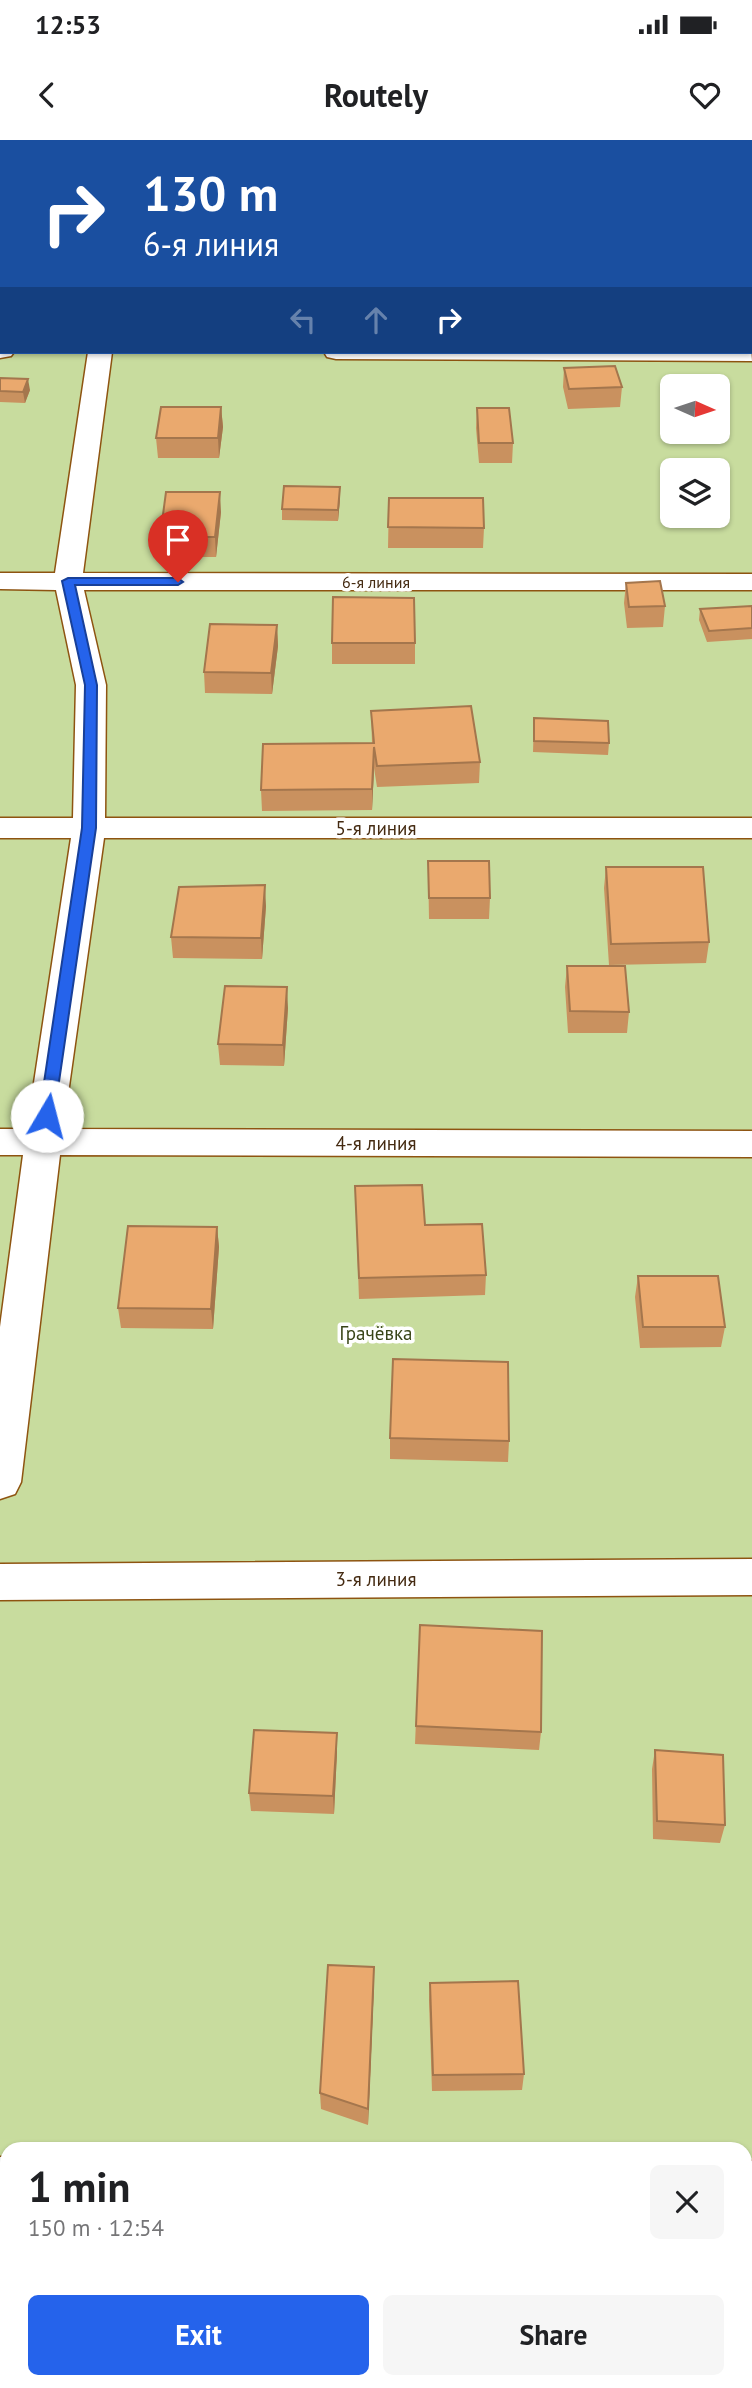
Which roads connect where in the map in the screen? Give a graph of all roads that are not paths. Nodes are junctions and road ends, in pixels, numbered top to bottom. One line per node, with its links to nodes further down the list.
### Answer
1 (100, 354): 3 (street)
2 (0, 581): 3 (street, 6-я линия)
3 (68, 581): 4 (street, 6-я линия); 6 (street)
4 (752, 582)
5 (0, 828): 6 (street, 5-я линия)
6 (89, 828): 7 (street, 5-я линия); 9 (street)
7 (752, 828)
8 (0, 1142): 9 (street, 4-я линия)
9 (43, 1143): 10 (street, 4-я линия); 11 (street)
10 (752, 1144)
11 (0, 1482)
12 (752, 1577): 13 (street, 3-я линия)
13 (0, 1581)

